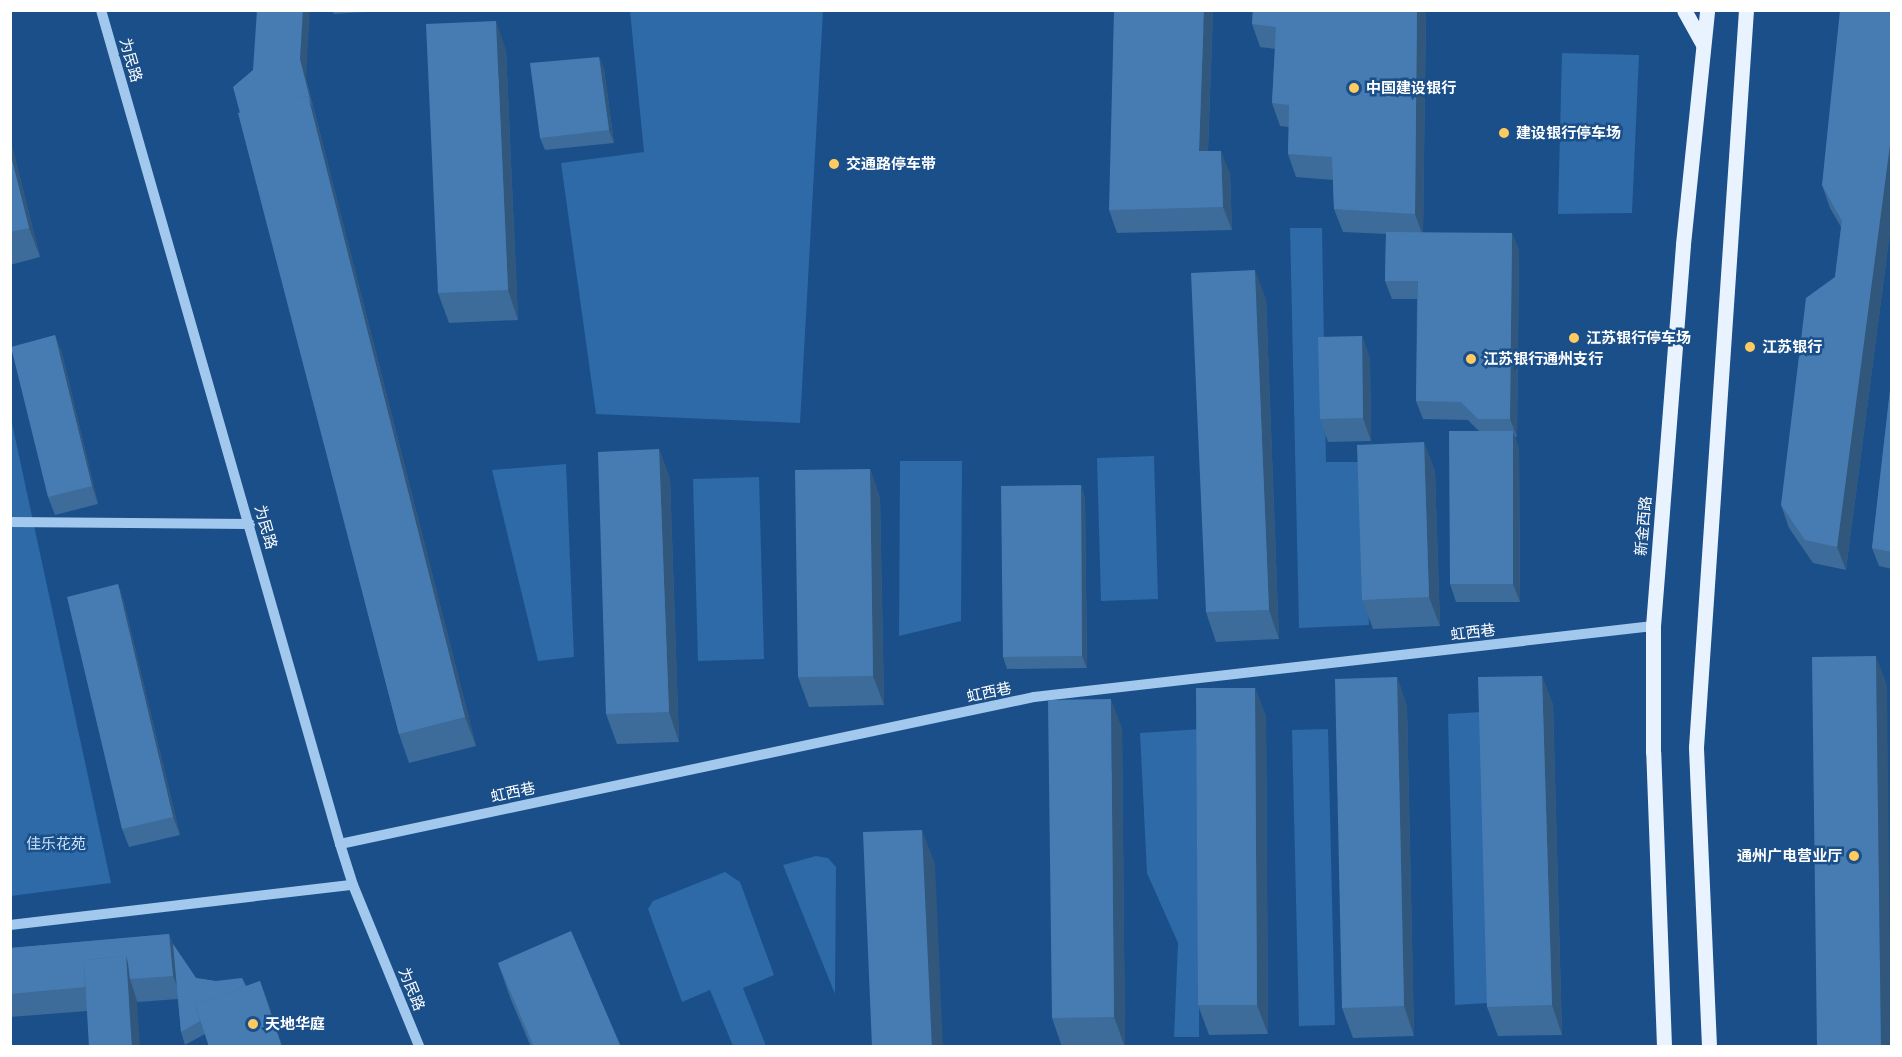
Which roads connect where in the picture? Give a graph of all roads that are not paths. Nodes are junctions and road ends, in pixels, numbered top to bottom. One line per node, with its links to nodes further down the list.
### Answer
1 (101, 10): 7 (street, 为民路)
2 (1684, 10): 5 (main road)
3 (1707, 10): 5 (main road, 新金西路)
4 (1746, 10): 14 (main road)
5 (1703, 44): 8 (main road, 新金西路)
6 (10, 522): 7 (street)
7 (250, 524): 9 (street, 为民路)
8 (1653, 626): 9 (street, 虹西巷); 13 (main road, 新金西路)
9 (340, 844): 10 (street, 为民路)
10 (353, 885): 11 (street); 12 (street, 为民路)
11 (10, 925)
12 (419, 1047)
13 (1664, 1047)
14 (1709, 1047)

